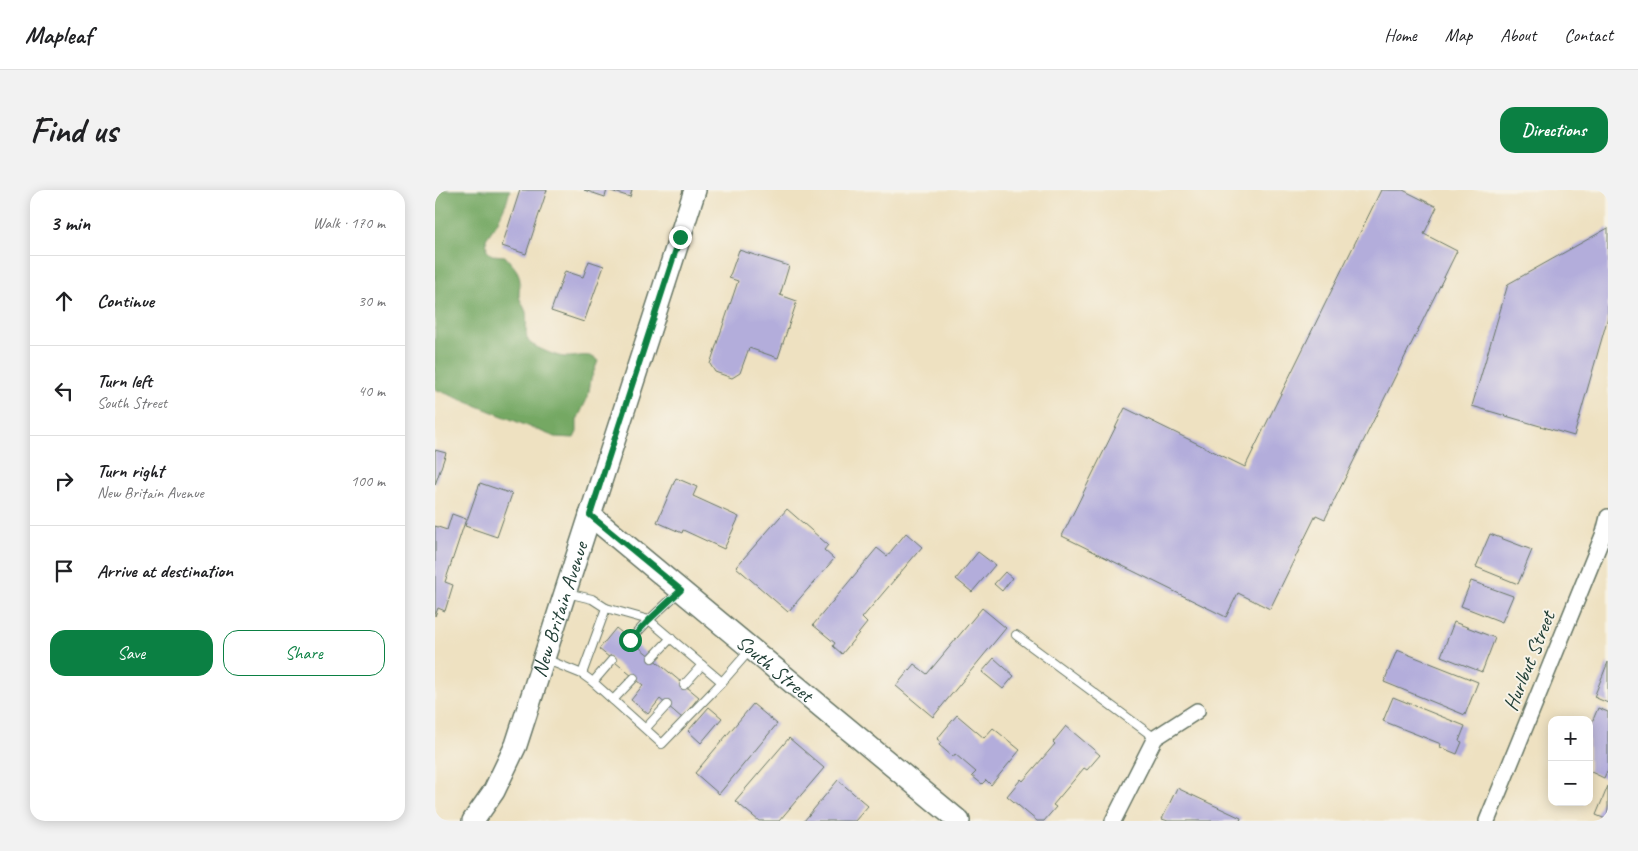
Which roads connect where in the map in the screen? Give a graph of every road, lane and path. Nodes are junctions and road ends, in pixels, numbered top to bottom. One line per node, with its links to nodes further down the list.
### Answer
1 (695, 190): 2 (main road, New Britain Avenue)
2 (590, 515): 5 (main road, South Street); 6 (main road, New Britain Avenue)
3 (1608, 517): 4 (street, Hurlbut Street)
4 (1606, 535): 27 (street, Hurlbut Street)
5 (681, 590): 8 (lane); 12 (main road, South Street)
6 (565, 592): 7 (lane); 14 (main road, New Britain Avenue)
7 (606, 608): 8 (lane); 17 (lane)
8 (649, 620): 10 (lane); 11 (lane)
9 (1016, 634): 26 (lane)
10 (671, 638): 13 (lane); 16 (lane)
11 (630, 640)
12 (751, 648): 20 (lane); 29 (main road, South Street)
13 (652, 658)
14 (543, 659): 17 (lane); 28 (main road, New Britain Avenue)
15 (612, 660): 19 (lane)
16 (702, 665): 20 (lane); 21 (lane)
17 (582, 674): 19 (lane)
18 (634, 678): 22 (lane)
19 (593, 682): 22 (lane)
20 (722, 682): 25 (lane)
21 (684, 685)
22 (613, 700): 25 (lane)
23 (667, 705): 25 (lane)
24 (1197, 711): 26 (street)
25 (645, 728)
26 (1155, 738): 30 (street)
27 (1491, 820)
28 (473, 821)
29 (959, 821)
30 (1113, 821)

